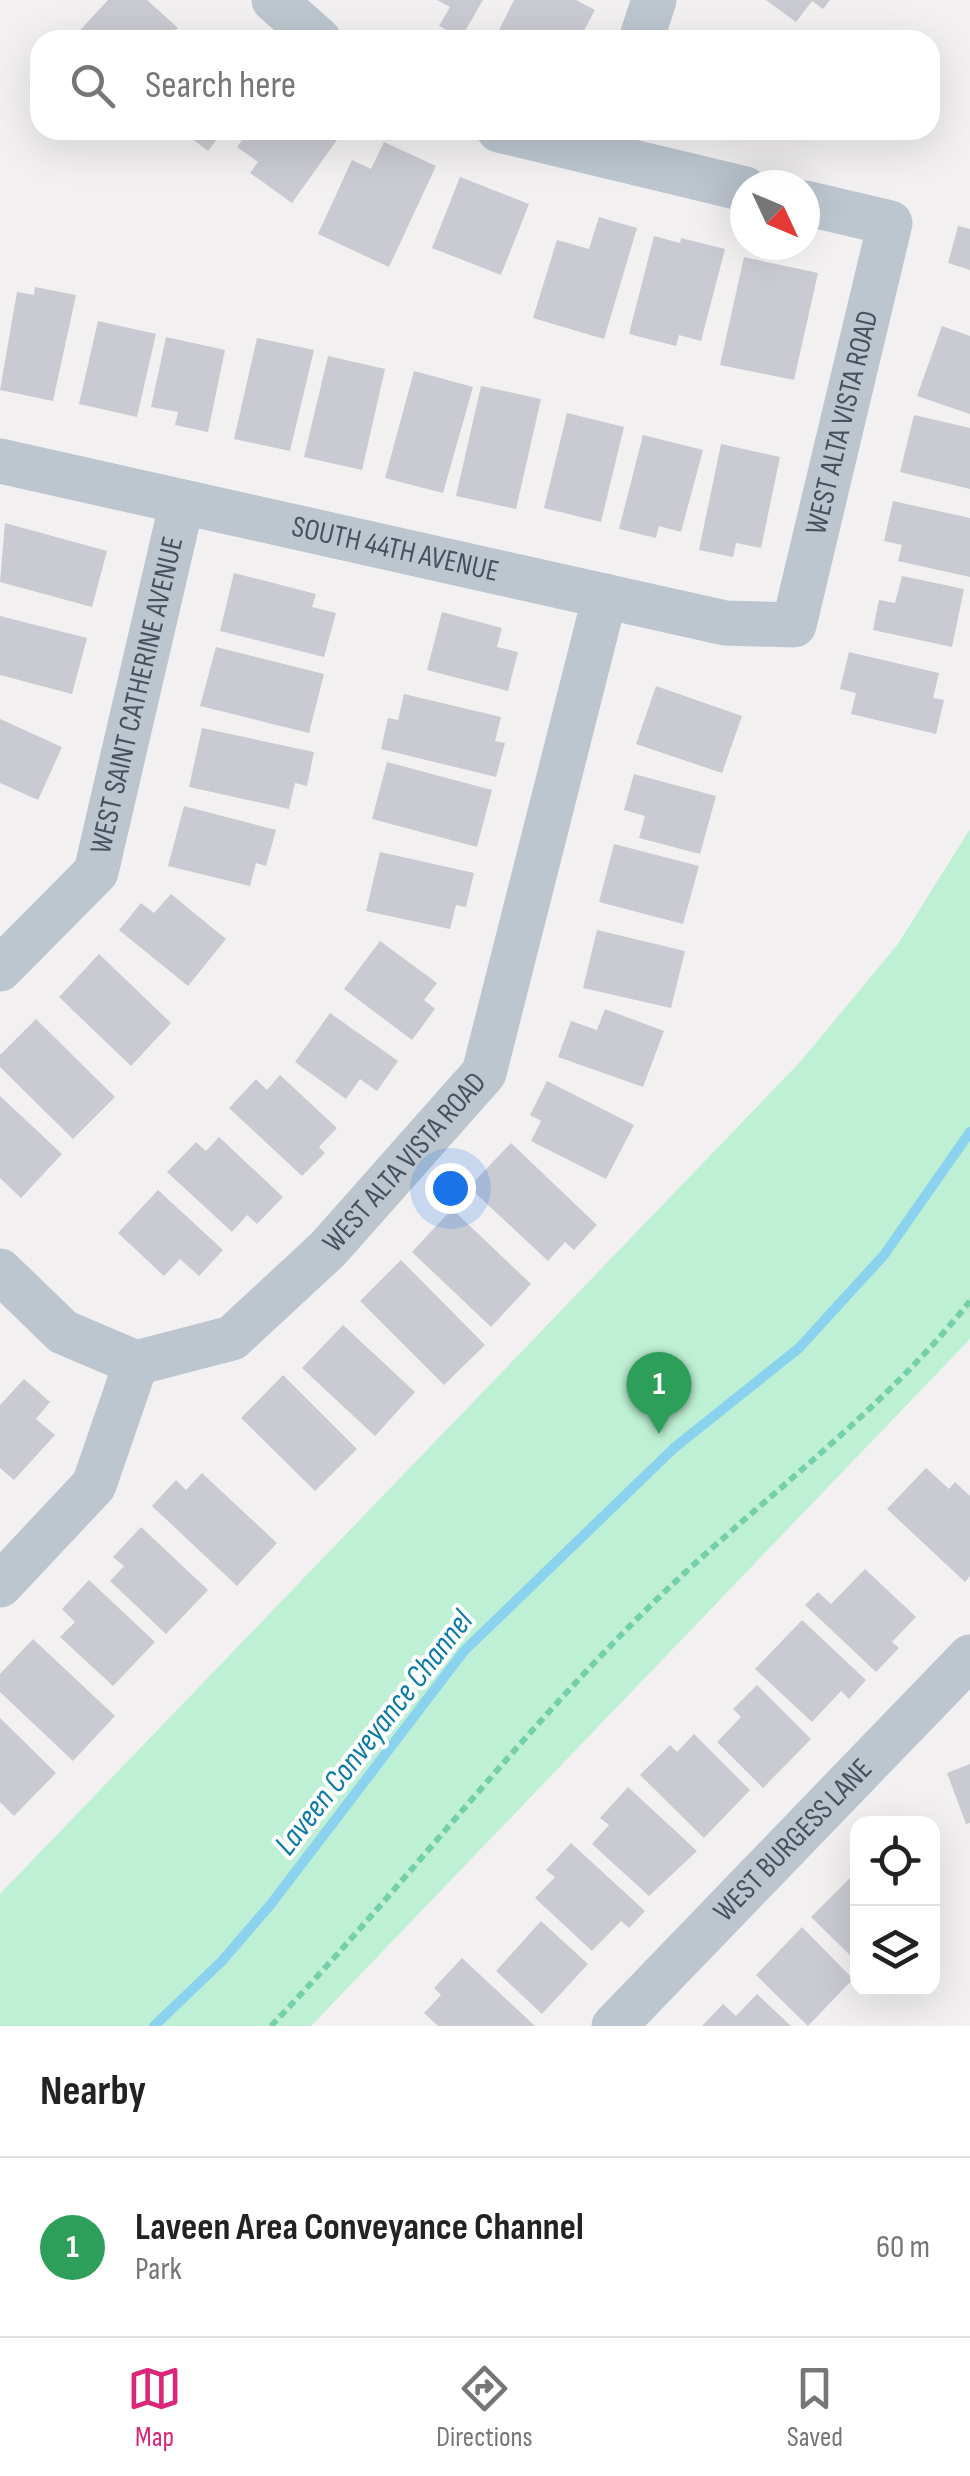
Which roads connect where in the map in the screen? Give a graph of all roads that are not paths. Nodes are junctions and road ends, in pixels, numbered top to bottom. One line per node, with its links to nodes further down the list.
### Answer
1 (274, 0): 3 (street)
2 (654, 0): 4 (street)
3 (308, 30)
4 (644, 30)
5 (584, 140): 6 (street)
6 (617, 144): 7 (street)
7 (730, 184)
8 (820, 207): 12 (street, WEST ALTA VISTA ROAD)
9 (0, 461): 10 (street, SOUTH 44TH AVENUE)
10 (182, 502): 11 (street, SOUTH 44TH AVENUE); 13 (street, WEST SAINT CATHERINE AVENUE)
11 (605, 596): 12 (street, SOUTH 44TH AVENUE); 15 (street, WEST ALTA VISTA ROAD)
12 (794, 625)
13 (0, 969)
14 (0, 1272): 15 (street)
15 (136, 1363): 16 (street)
16 (0, 1585)
17 (970, 1657): 18 (street, WEST BURGESS LANE)
18 (614, 2026)

